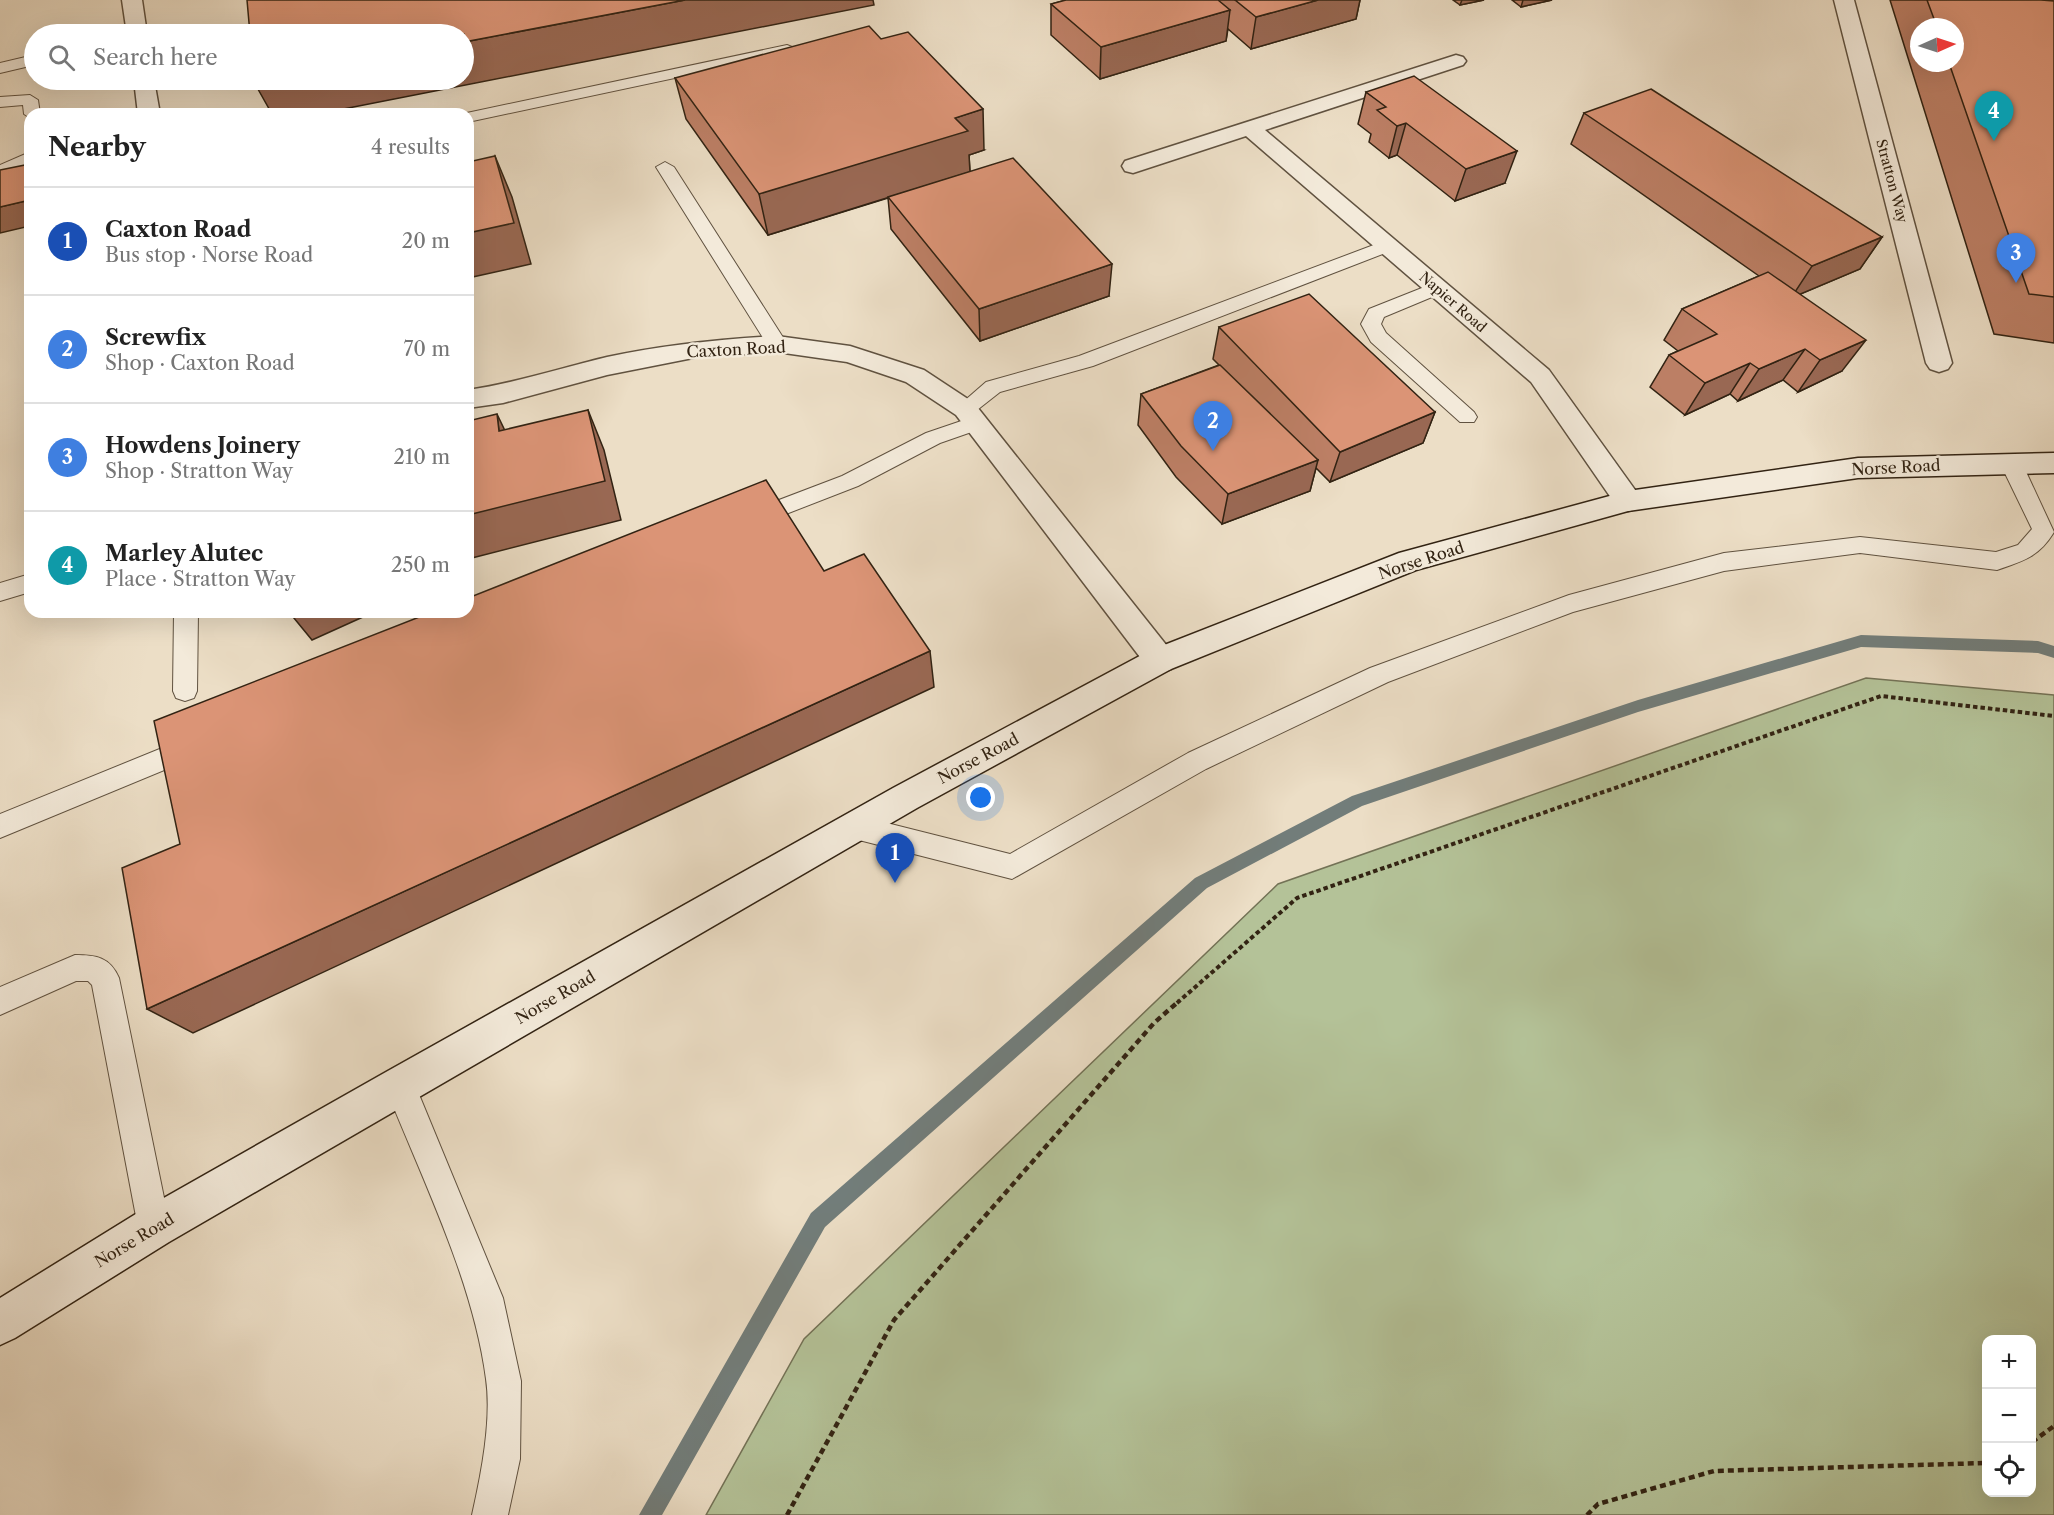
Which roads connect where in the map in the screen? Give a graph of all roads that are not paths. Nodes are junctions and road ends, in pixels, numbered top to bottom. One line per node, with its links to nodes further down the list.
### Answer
1 (132, 0): 3 (street)
2 (1844, 0): 21 (street, Stratton Way)
3 (136, 24)
4 (796, 48): 12 (lane)
5 (24, 62): 7 (lane)
6 (1456, 62): 13 (street)
7 (0, 68)
8 (145, 90): 11 (street)
9 (0, 102): 10 (lane)
10 (31, 108)
11 (148, 108)
12 (474, 116)
13 (1251, 129): 15 (street); 18 (street, Napier Road)
14 (24, 160): 17 (lane)
15 (1133, 166)
16 (665, 168): 20 (lane)
17 (0, 171)
18 (1388, 246): 19 (street, Napier Road); 23 (lane)
19 (1437, 288): 24 (lane); 27 (street, Napier Road)
20 (777, 344): 22 (street, Caxton Road); 23 (street, Caxton Road)
21 (1939, 363)
22 (474, 398)
23 (970, 416): 28 (lane); 32 (street, Caxton Road)
24 (1467, 417)
25 (2012, 463): 26 (street, Norse Road); 27 (street, Norse Road); 36 (lane)
26 (2054, 464)
27 (1628, 501): 32 (street, Norse Road)
28 (729, 529)
29 (24, 585): 30 (lane)
30 (0, 592)
31 (186, 618): 33 (lane)
32 (1160, 660): 36 (street, Norse Road)
33 (185, 691)
34 (211, 739): 35 (lane)
35 (0, 826)
36 (855, 827): 38 (street, Norse Road)
37 (0, 1001): 39 (lane)
38 (400, 1086): 39 (street, Norse Road); 41 (lane)
39 (154, 1227): 40 (street, Norse Road)
40 (0, 1323)
41 (490, 1515)

